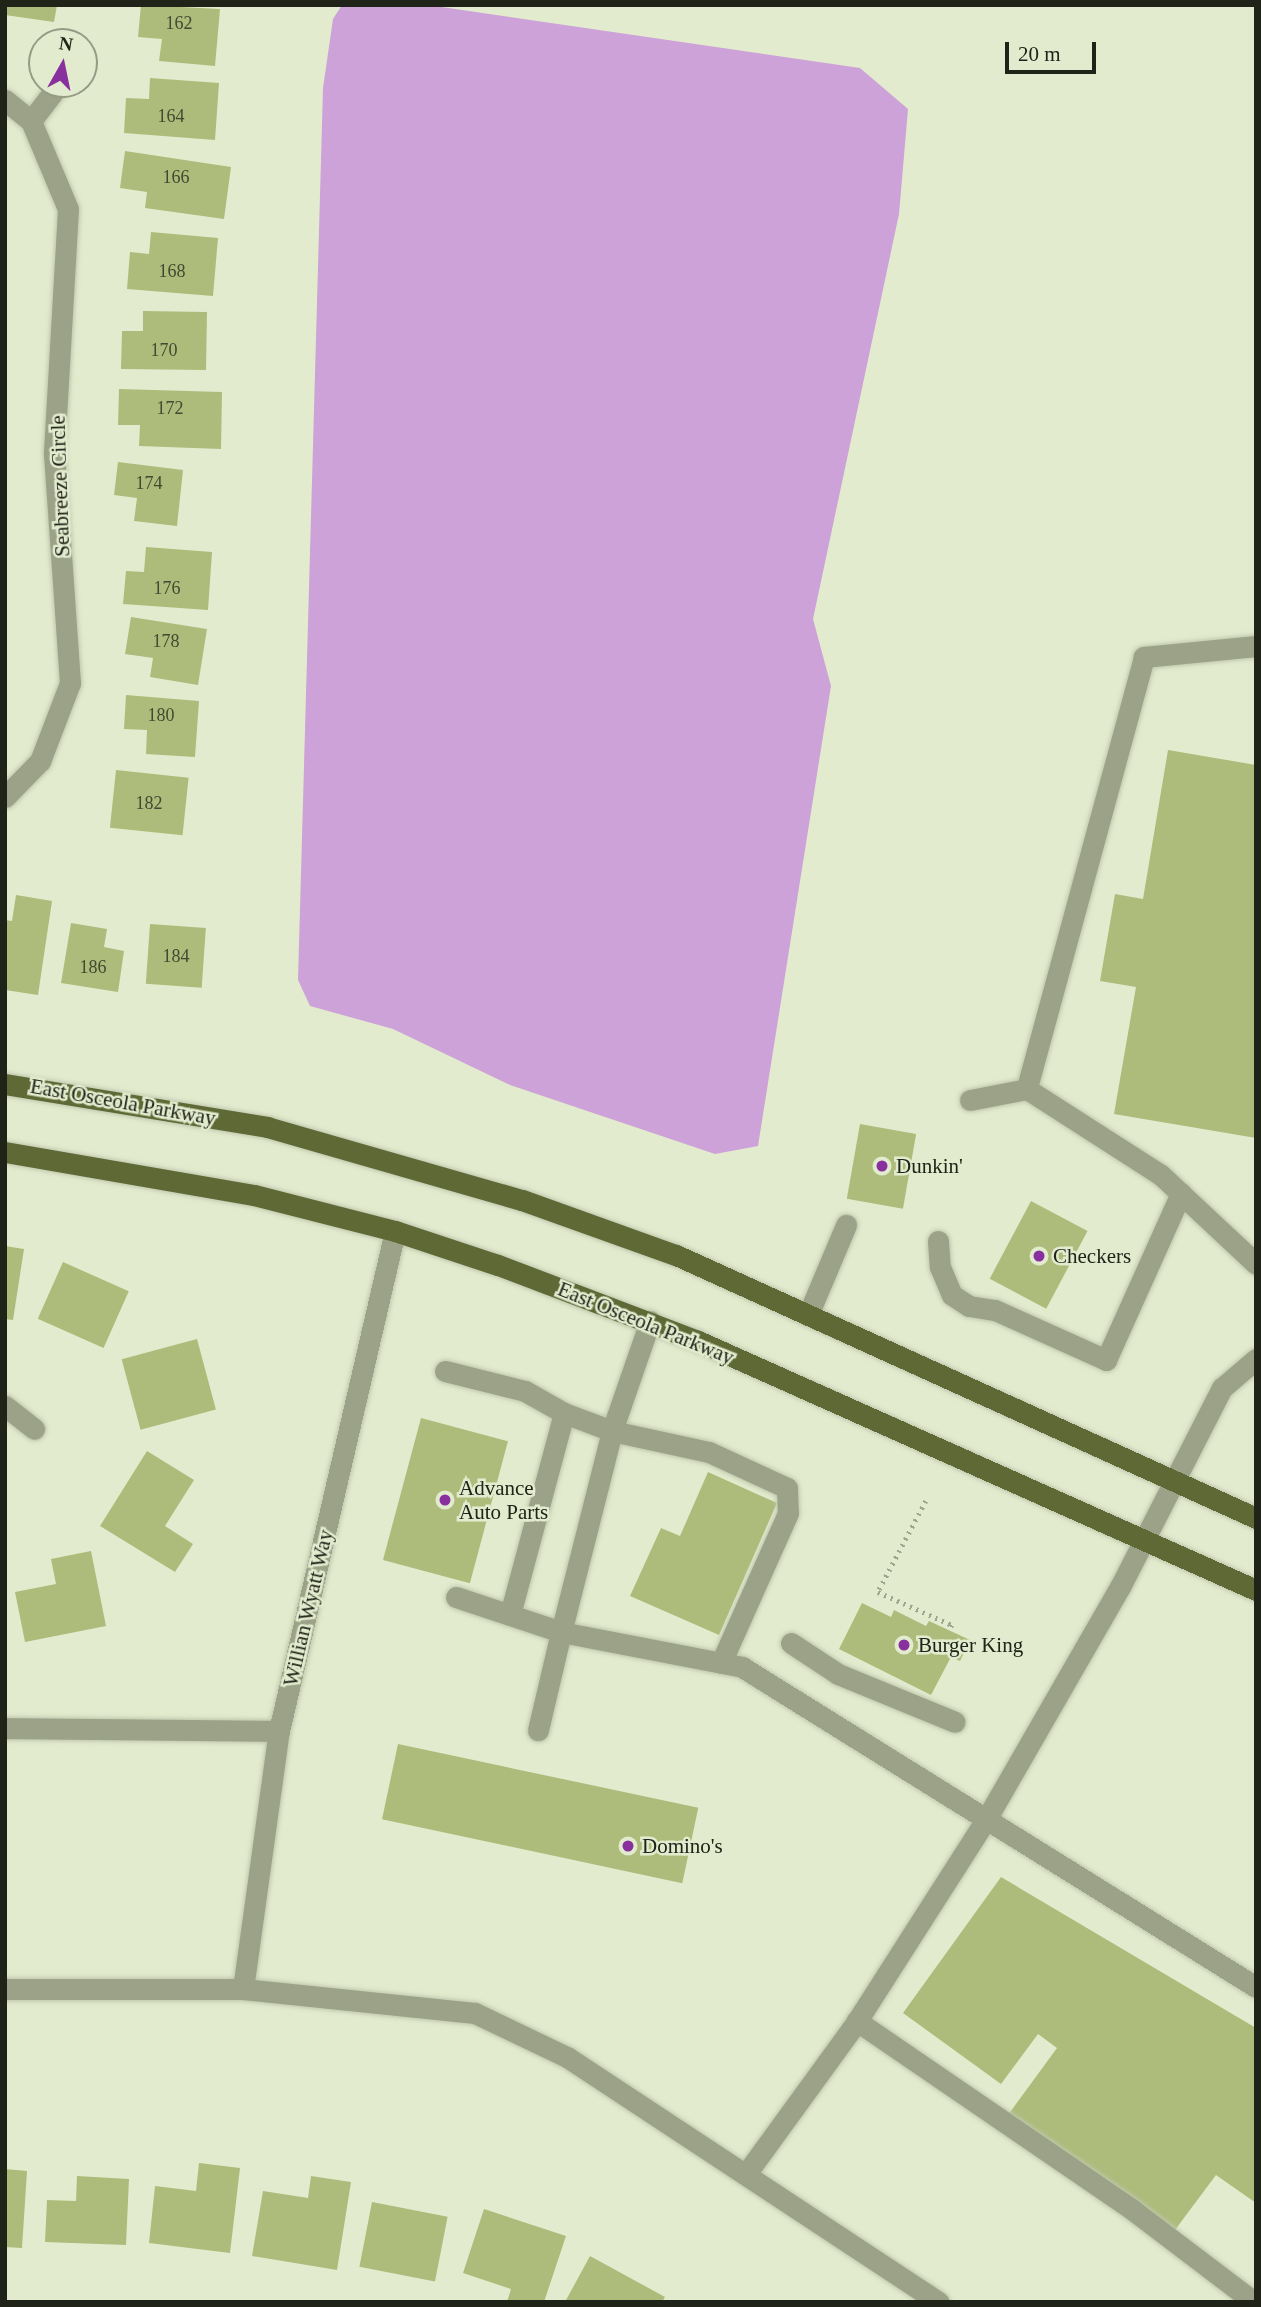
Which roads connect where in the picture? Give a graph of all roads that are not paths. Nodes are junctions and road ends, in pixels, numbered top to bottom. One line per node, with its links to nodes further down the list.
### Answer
1 (49, 98): 3 (street)
2 (5, 100): 3 (street, Seabreeze Circle)
3 (31, 121): 5 (street, Seabreeze Circle)
4 (1256, 646): 7 (street)
5 (5, 797)
6 (5, 1084): 15 (main road, East Osceola Parkway)
7 (1027, 1089): 8 (street); 10 (street)
8 (970, 1100)
9 (5, 1152): 12 (main road, East Osceola Parkway)
10 (1181, 1194): 13 (street); 14 (street)
11 (846, 1225): 15 (street)
12 (395, 1231): 16 (main road, East Osceola Parkway); 35 (street, Willian Wyatt Way)
13 (939, 1241)
14 (1256, 1264)
15 (808, 1315): 23 (main road, East Osceola Parkway)
16 (650, 1321): 22 (street); 25 (main road, East Osceola Parkway)
17 (1256, 1359): 23 (street)
18 (445, 1371): 20 (street)
19 (5, 1406): 21 (street)
20 (564, 1413): 22 (street); 28 (street)
21 (34, 1429)
22 (612, 1431): 29 (street); 31 (street)
23 (1172, 1483): 24 (main road, East Osceola Parkway); 25 (street)
24 (1256, 1518)
25 (1144, 1542): 26 (main road, East Osceola Parkway); 36 (street)
26 (1256, 1590)
27 (456, 1598): 28 (street)
28 (510, 1615): 29 (street)
29 (561, 1632): 31 (street); 34 (street)
30 (791, 1643): 32 (street)
31 (721, 1663): 36 (street)
32 (955, 1722)
33 (5, 1728): 35 (street)
34 (538, 1730)
35 (279, 1731): 39 (street, Willian Wyatt Way)
36 (987, 1818): 37 (street); 40 (street)
37 (1256, 1987)
38 (5, 1989): 39 (street)
39 (243, 1989): 41 (street)
40 (857, 2021): 41 (street); 43 (street)
41 (746, 2174): 42 (street)
42 (938, 2302)
43 (1254, 2302)

